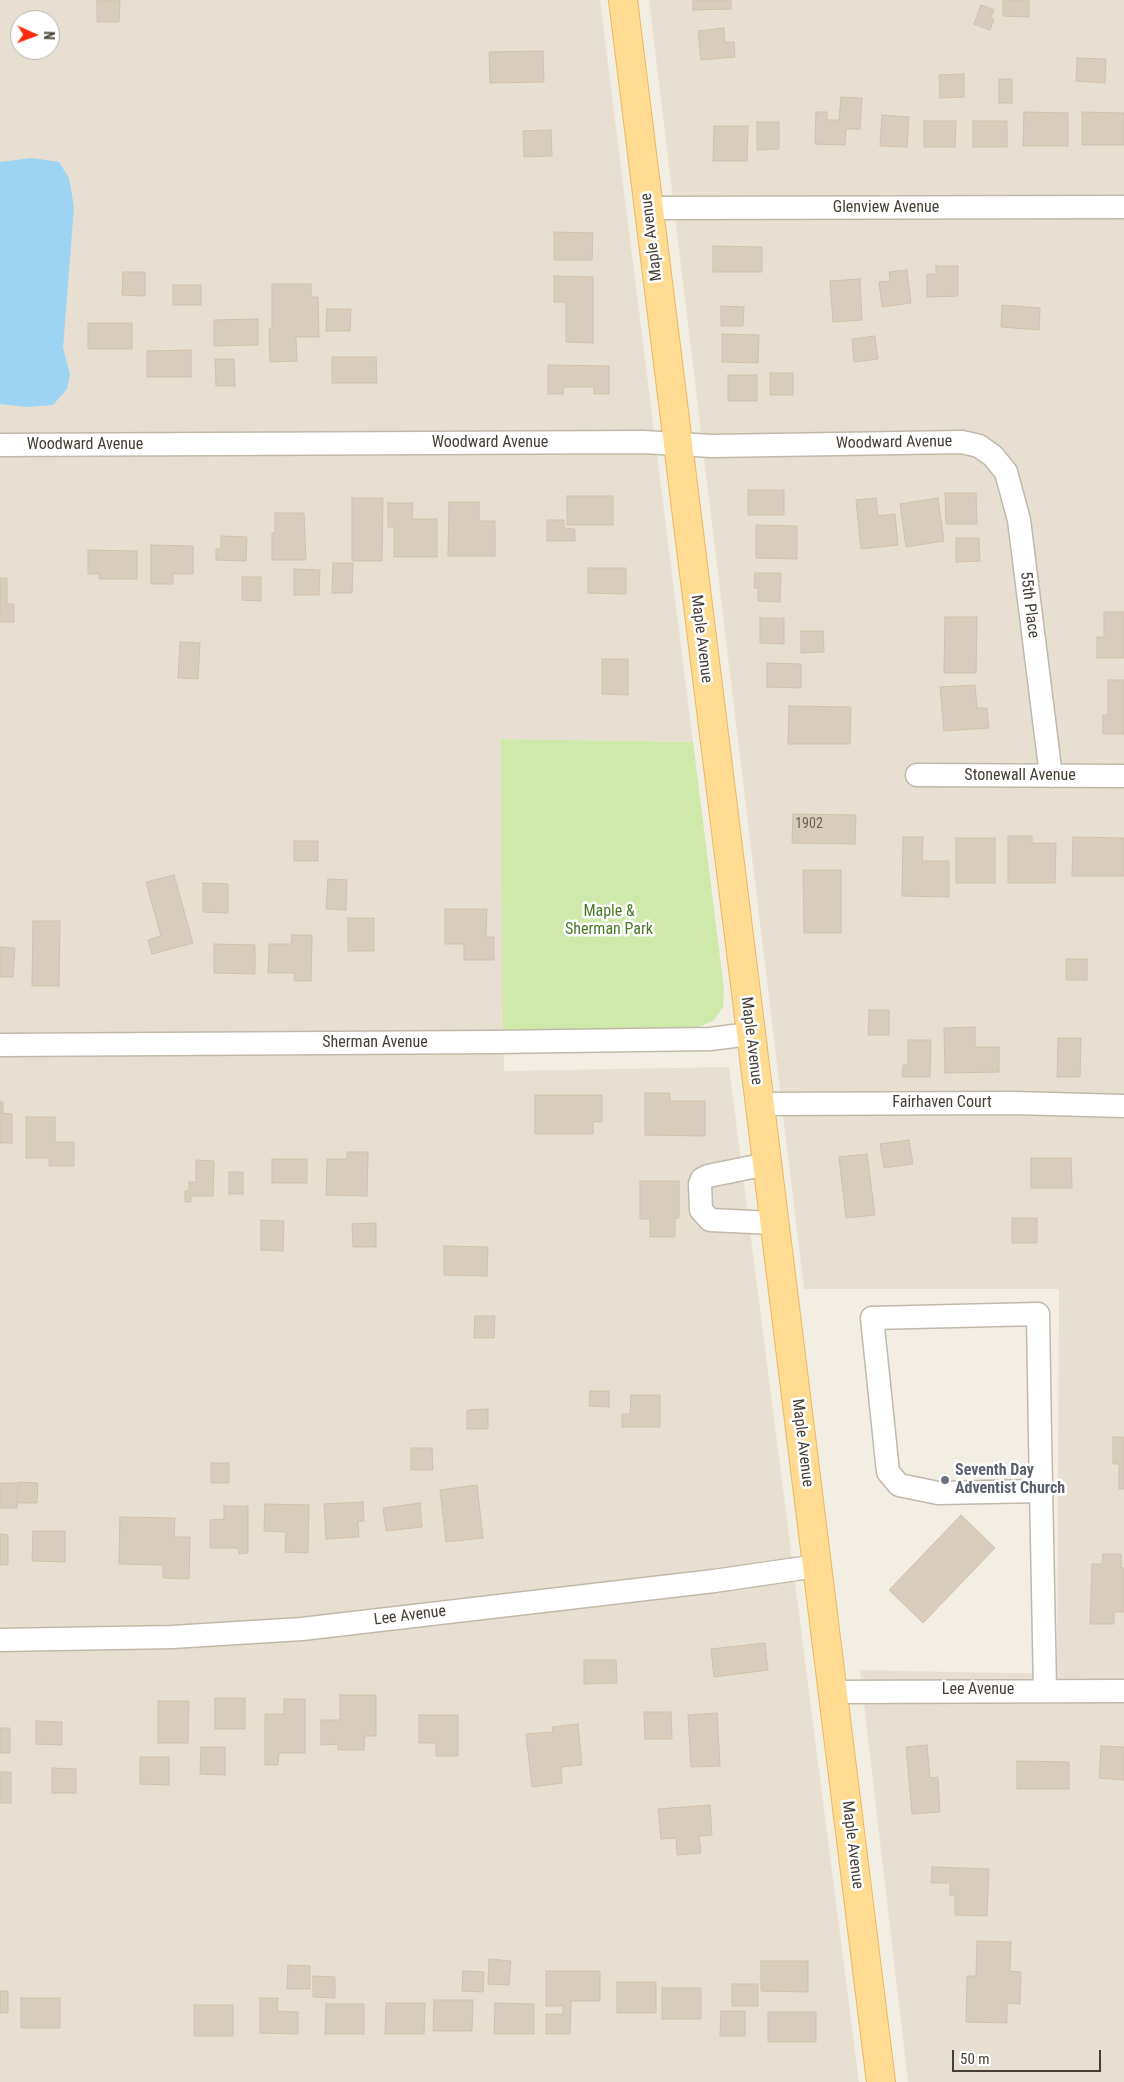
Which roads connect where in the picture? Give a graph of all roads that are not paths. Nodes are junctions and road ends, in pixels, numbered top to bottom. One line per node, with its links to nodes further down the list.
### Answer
1 (623, 0): 3 (main road, Maple Avenue)
2 (1124, 207): 3 (street, Glenview Avenue)
3 (649, 208): 4 (main road, Maple Avenue)
4 (677, 444): 5 (street, Woodward Avenue); 6 (street, Woodward Avenue); 10 (main road, Maple Avenue)
5 (0, 445)
6 (979, 446): 8 (street, 55th Place)
7 (917, 775): 8 (street, Stonewall Avenue)
8 (1051, 776): 9 (street, Stonewall Avenue)
9 (1124, 776)
10 (750, 1034): 11 (street, Sherman Avenue); 12 (main road, Maple Avenue)
11 (0, 1045)
12 (759, 1104): 13 (street, Fairhaven Court); 14 (main road, Maple Avenue)
13 (1124, 1106)
14 (767, 1164): 15 (main road, Maple Avenue); 15 (street)
15 (774, 1223): 17 (main road, Maple Avenue)
16 (1042, 1491): 16 (street); 19 (street)
17 (817, 1566): 18 (street, Lee Avenue); 21 (main road, Maple Avenue)
18 (0, 1640)
19 (1045, 1690): 20 (street, Lee Avenue); 21 (street, Lee Avenue)
20 (1124, 1691)
21 (833, 1692): 22 (main road, Maple Avenue)
22 (881, 2082)

